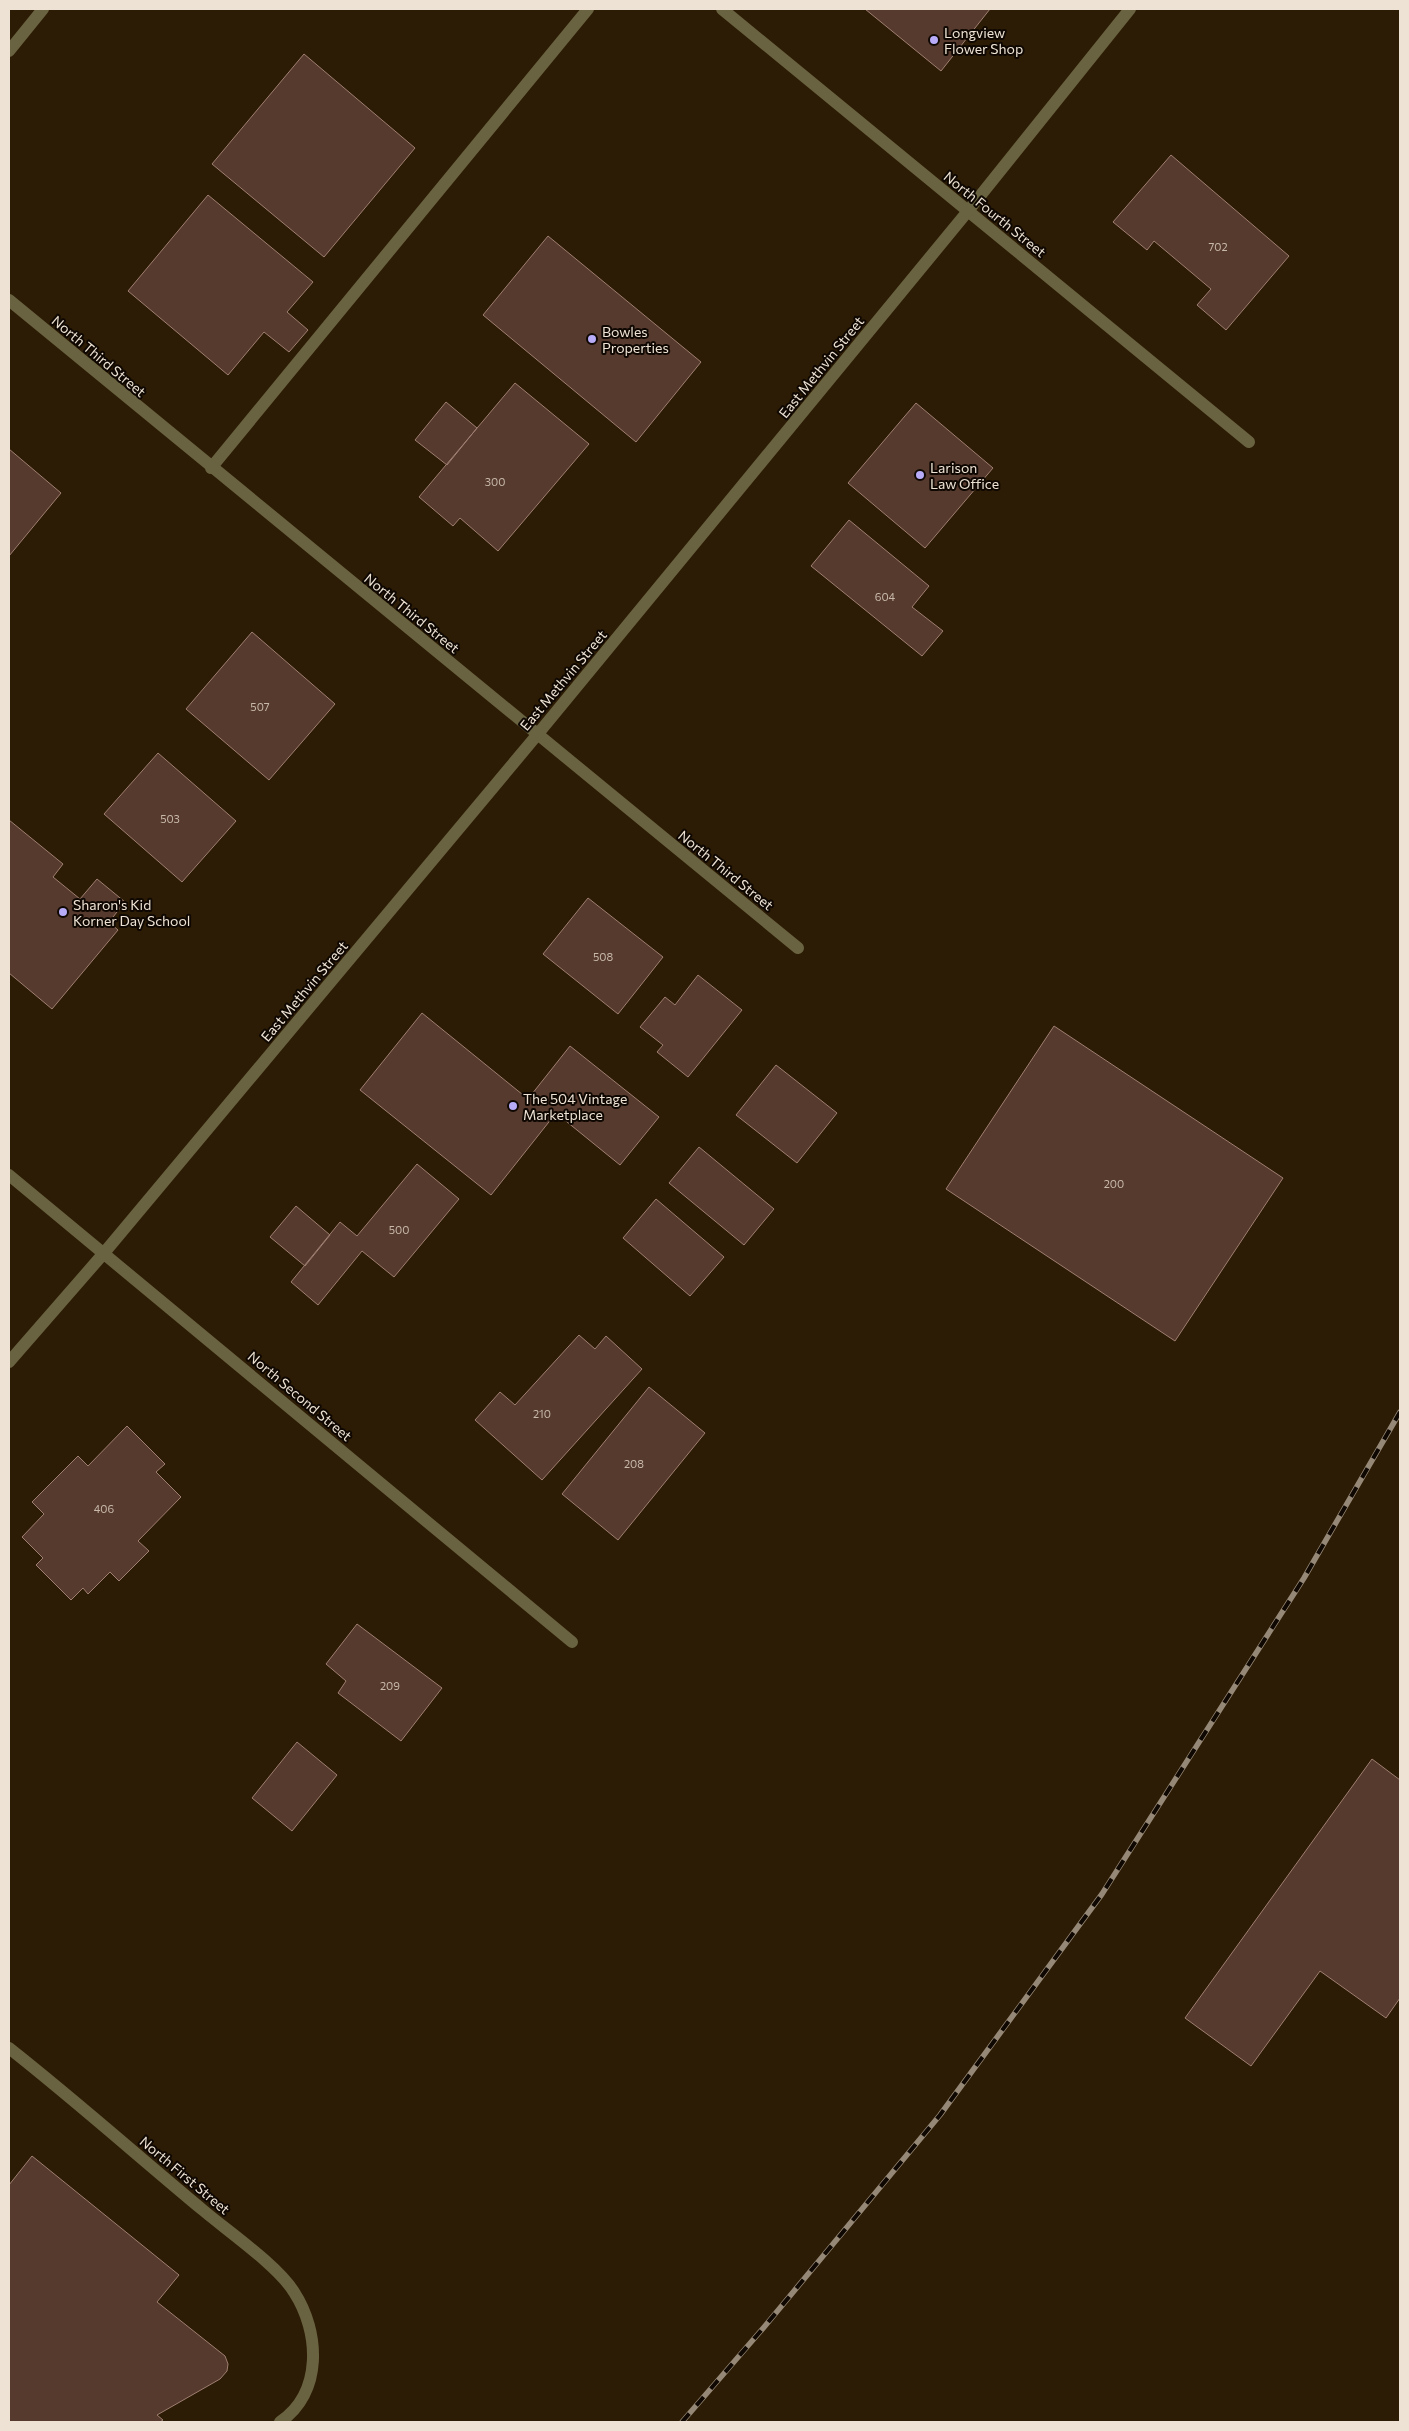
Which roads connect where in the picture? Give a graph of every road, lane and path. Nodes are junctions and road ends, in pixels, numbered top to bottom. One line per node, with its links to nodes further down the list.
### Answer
1 (43, 9): 5 (street)
2 (588, 9): 9 (street)
3 (722, 9): 6 (street, North Fourth Street)
4 (1130, 9): 6 (street, East Methvin Street)
5 (9, 51)
6 (968, 212): 8 (street, North Fourth Street); 10 (street, East Methvin Street)
7 (9, 300): 9 (street, North Third Street)
8 (1249, 442)
9 (211, 468): 10 (street, North Third Street)
10 (537, 735): 11 (street, North Third Street); 13 (street, East Methvin Street)
11 (798, 948)
12 (9, 1175): 13 (street, North Second Street)
13 (104, 1253): 14 (street, East Methvin Street); 15 (street, North Second Street)
14 (9, 1362)
15 (572, 1642)
16 (9, 2048): 17 (street, North First Street)
17 (280, 2422)

